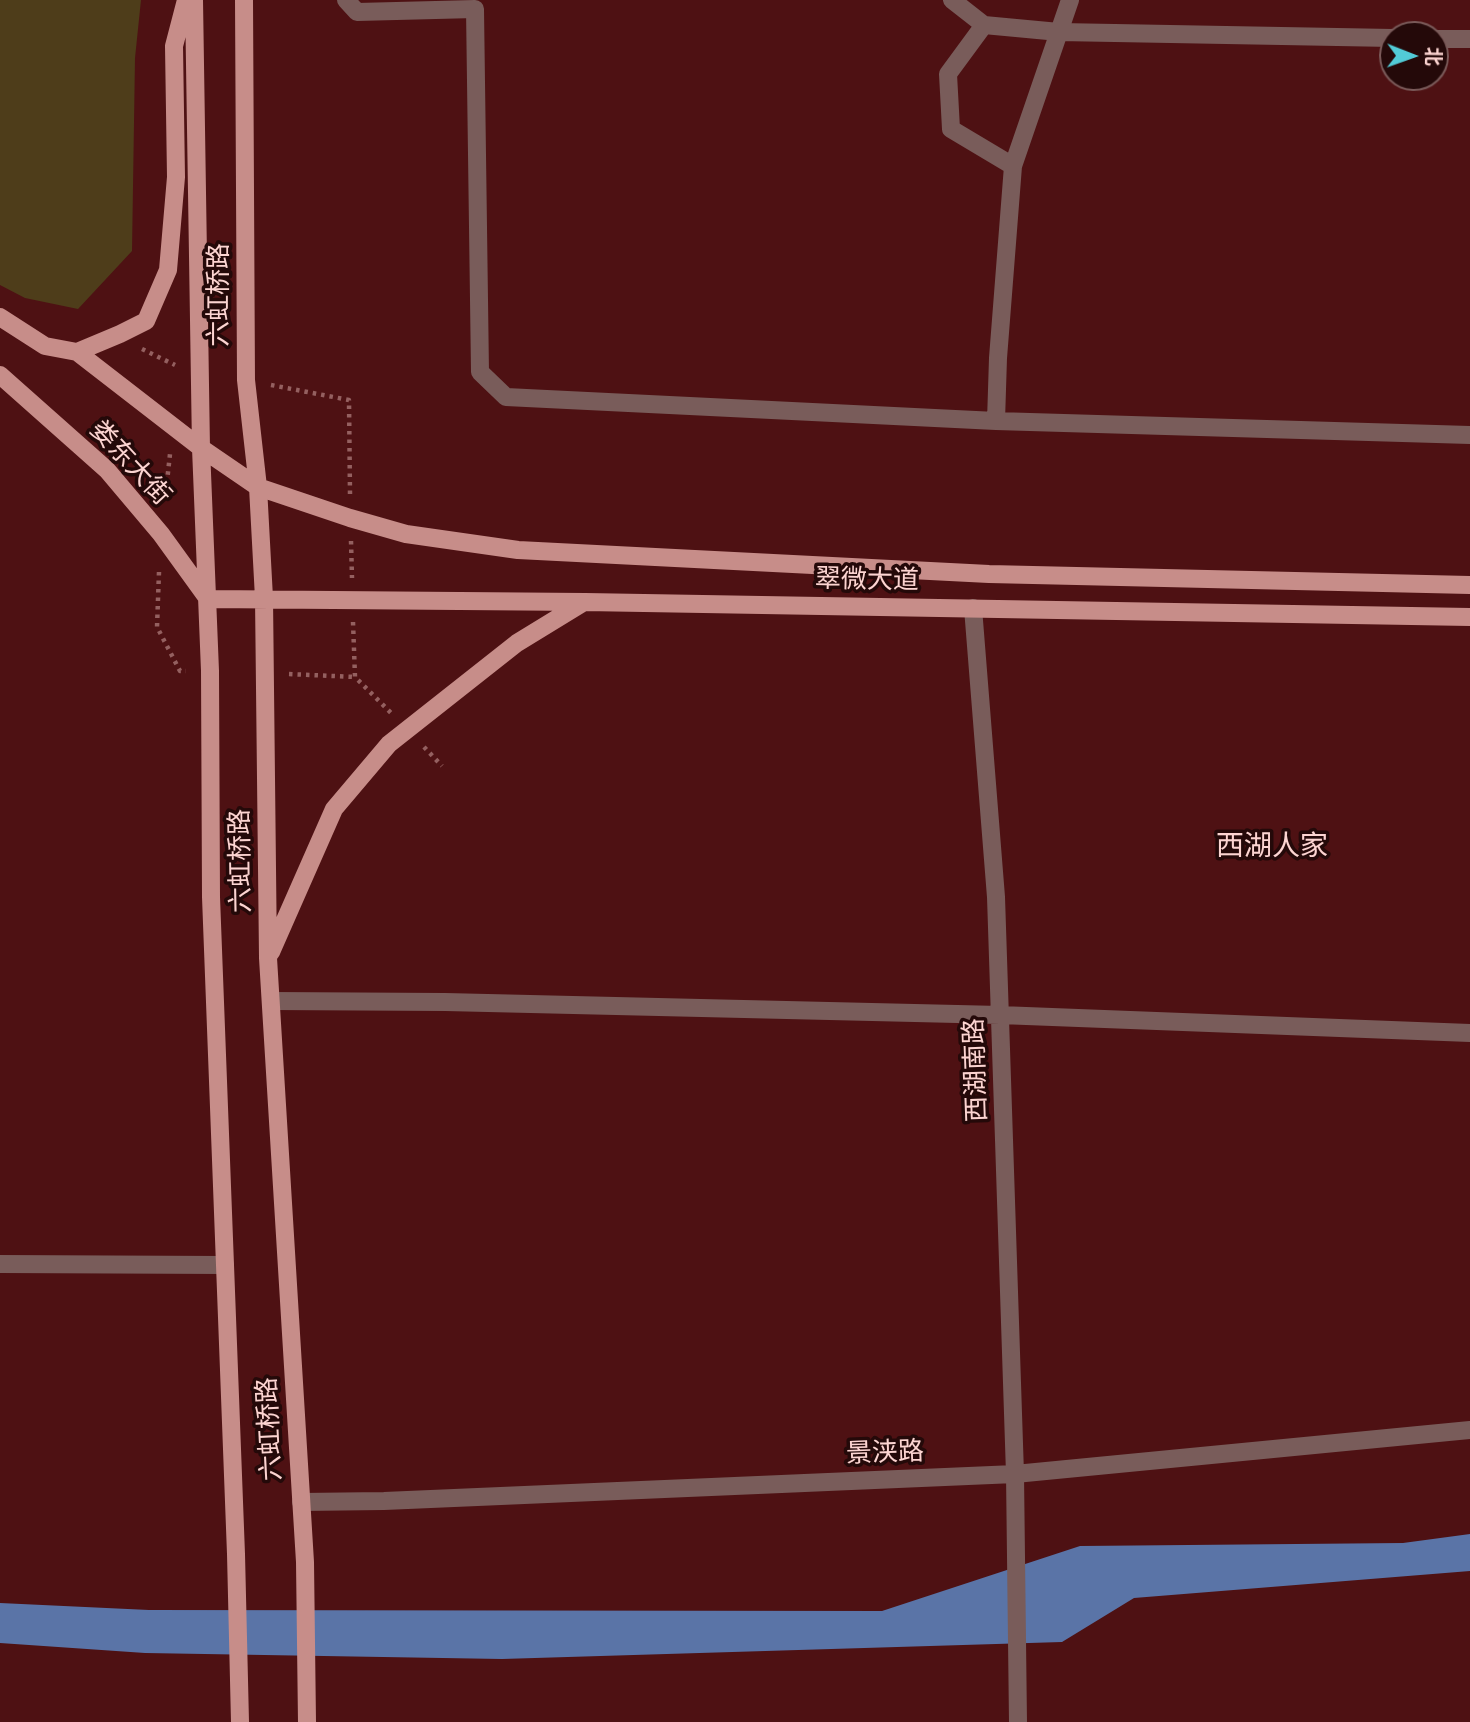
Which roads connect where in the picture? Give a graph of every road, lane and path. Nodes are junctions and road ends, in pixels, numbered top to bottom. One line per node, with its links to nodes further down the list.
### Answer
1 (186, 0): 14 (main road)
2 (194, 0): 18 (main road, 六虹桥路)
3 (244, 0): 19 (main road, 六虹桥路)
4 (346, 0): 16 (street)
5 (952, 0): 7 (street)
6 (1070, 0): 8 (street)
7 (984, 25): 8 (street); 12 (street)
8 (1059, 32): 9 (street); 12 (street)
9 (1379, 38)
10 (1449, 39): 11 (street)
11 (1470, 40)
12 (1013, 166): 16 (street)
13 (4, 321): 14 (main road, 娄东大街)
14 (77, 352): 18 (main road, 娄东大街)
15 (4, 379): 22 (main road, 娄东大街)
16 (996, 421): 17 (street)
17 (1470, 435)
18 (201, 449): 19 (main road, 娄东大街); 22 (main road, 六虹桥路)
19 (258, 487): 20 (main road, 翠微大道); 21 (main road, 六虹桥路)
20 (1470, 585)
21 (264, 598): 22 (main road, 翠微大道); 23 (main road, 翠微大道); 26 (main road, 六虹桥路)
22 (208, 599): 31 (main road, 六虹桥路)
23 (585, 601): 24 (main road, 翠微大道); 26 (main road)
24 (972, 608): 25 (main road, 翠微大道); 28 (street, 西湖南路)
25 (1470, 617)
26 (268, 958): 27 (main road, 六虹桥路)
27 (271, 1001): 28 (street); 34 (main road, 六虹桥路)
28 (1000, 1015): 29 (street); 33 (street, 西湖南路)
29 (1470, 1033)
30 (0, 1264): 31 (street)
31 (225, 1265): 35 (main road, 六虹桥路)
32 (1470, 1430): 33 (street, 景浃路)
33 (1015, 1474): 34 (street, 景浃路); 37 (street, 西湖南路)
34 (301, 1502): 36 (main road, 六虹桥路)
35 (240, 1722)
36 (307, 1722)
37 (1018, 1722)

